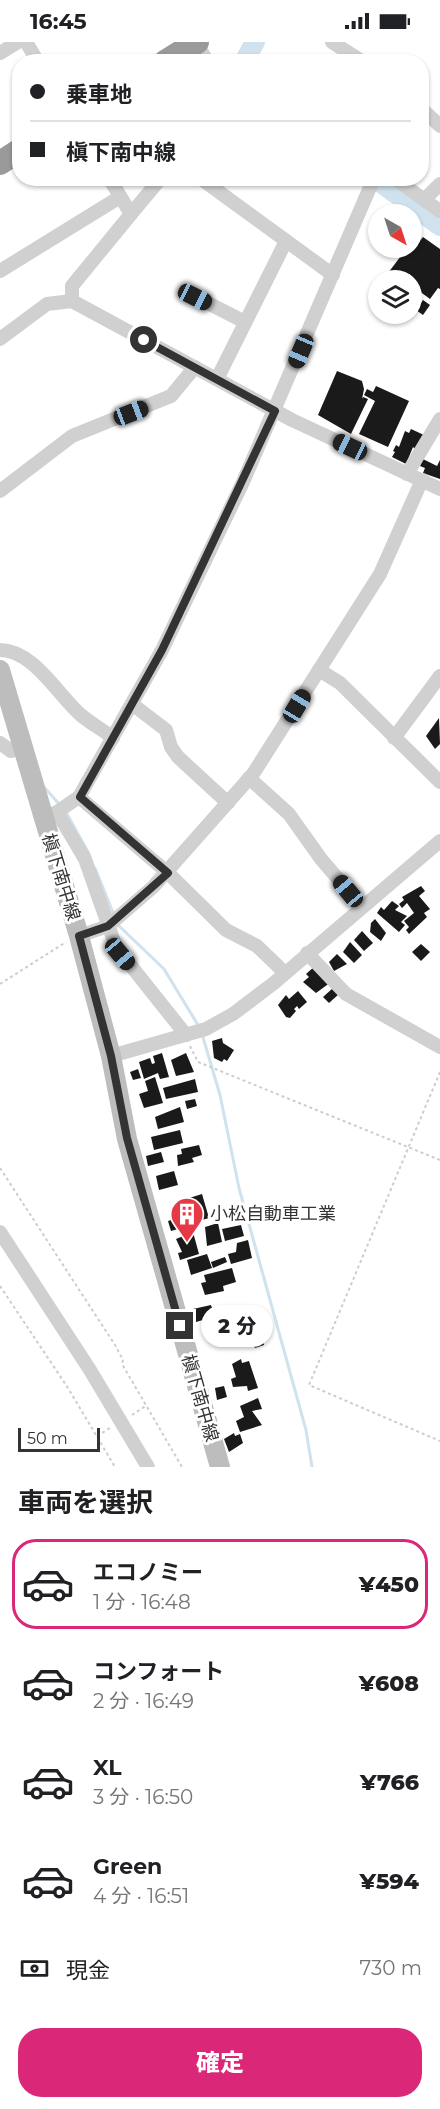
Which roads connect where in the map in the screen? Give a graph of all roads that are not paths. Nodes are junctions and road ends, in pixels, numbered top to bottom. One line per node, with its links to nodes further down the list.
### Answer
1 (18, 42): 3 (street)
2 (337, 45): 4 (street)
3 (0, 53)
4 (351, 54)
5 (440, 184): 12 (street)
6 (114, 186): 11 (street)
7 (154, 186): 14 (street)
8 (211, 186): 15 (street)
9 (371, 186): 17 (street)
10 (405, 186): 12 (street)
11 (120, 197): 14 (street); 16 (street)
12 (424, 200): 13 (street)
13 (440, 211)
14 (131, 214): 19 (street)
15 (286, 241): 17 (street); 20 (street)
16 (0, 270)
17 (333, 275): 24 (street)
18 (195, 297): 20 (street)
19 (72, 301): 21 (street); 22 (street)
20 (245, 322): 23 (street)
21 (0, 339)
22 (195, 367): 23 (street); 29 (street)
23 (217, 379): 24 (street)
24 (275, 411): 26 (street); 34 (street)
25 (440, 419): 26 (street)
26 (407, 474): 27 (street)
27 (422, 480): 28 (street); 32 (street)
28 (440, 489)
29 (0, 491)
30 (0, 650): 35 (street)
31 (0, 670): 38 (main road, 槇下南中線)
32 (320, 670): 36 (street); 39 (street)
33 (440, 676): 36 (street)
34 (132, 704): 35 (street); 42 (street)
35 (113, 738): 41 (street)
36 (394, 738): 40 (street)
37 (0, 743): 38 (street)
38 (23, 748): 43 (main road, 槇下南中線)
39 (249, 778): 42 (street); 46 (street)
40 (440, 782)
41 (80, 797): 43 (street); 45 (street)
42 (228, 803): 45 (street)
43 (50, 815): 47 (street); 48 (main road, 槇下南中線)
44 (440, 841): 46 (street)
45 (168, 873): 47 (street); 50 (street)
46 (362, 907): 49 (street)
47 (108, 926): 48 (street); 51 (street)
48 (79, 936): 53 (main road, 槇下南中線)
49 (308, 953): 50 (street); 52 (street)
50 (285, 973): 51 (street)
51 (186, 1035): 53 (street)
52 (440, 1047)
53 (111, 1056): 56 (main road, 槇下南中線)
54 (0, 1232): 55 (street)
55 (148, 1467)
56 (220, 1467)

